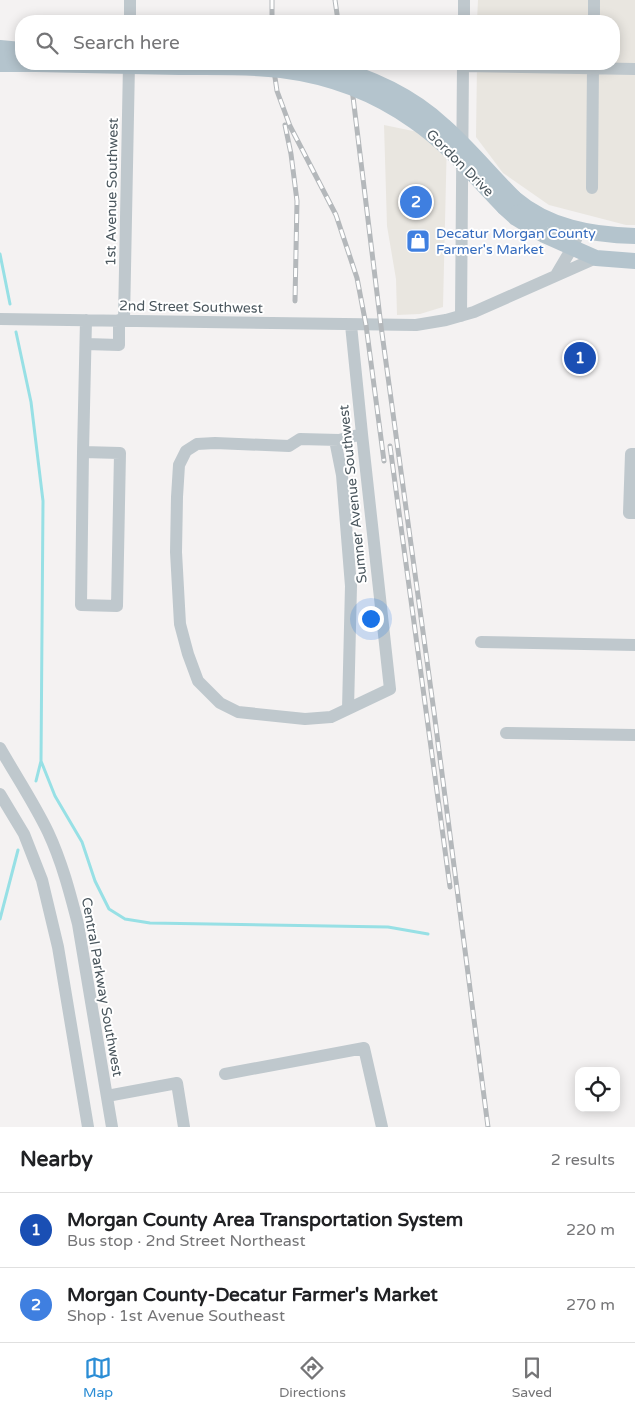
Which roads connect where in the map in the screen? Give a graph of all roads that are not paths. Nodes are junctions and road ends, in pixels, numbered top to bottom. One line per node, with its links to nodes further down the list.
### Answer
1 (130, 0): 4 (street)
2 (464, 0): 5 (street)
3 (594, 0): 6 (street)
4 (130, 15)
5 (464, 15)
6 (594, 15)
7 (0, 48): 8 (main road)
8 (15, 49)
9 (0, 64): 10 (main road, Gordon Drive)
10 (15, 64)
11 (620, 69): 17 (street)
12 (129, 70): 29 (street, 1st Avenue Southwest)
13 (276, 70): 19 (main road, Gordon Drive, bridge)
14 (340, 70): 19 (main road, Gordon Drive, bridge)
15 (463, 70): 26 (street)
16 (593, 70): 18 (street)
17 (635, 70)
18 (592, 188)
19 (509, 203): 20 (main road); 22 (main road)
20 (580, 230): 21 (main road); 22 (street)
21 (635, 236)
22 (572, 248): 23 (main road); 25 (street)
23 (596, 258): 24 (main road); 25 (street, 2nd Street Southwest)
24 (635, 261)
25 (556, 275): 26 (street, 2nd Street Southwest)
26 (461, 316): 30 (street, 2nd Street Southwest)
27 (0, 319): 28 (street, 2nd Street Southwest)
28 (86, 320): 29 (street, 2nd Street Southwest); 31 (street)
29 (122, 320): 30 (street, 2nd Street Southwest); 31 (street, 1st Avenue Southwest)
30 (351, 325): 32 (street, Sumner Avenue Southwest)
31 (86, 344): 34 (street)
32 (362, 434): 33 (street); 39 (street, Sumner Avenue Southwest)
33 (335, 440): 39 (street); 39 (street)
34 (83, 452): 34 (street)
35 (635, 454): 36 (street)
36 (635, 513)
37 (480, 642): 38 (street)
38 (635, 645)
39 (348, 709)
40 (506, 733): 41 (street)
41 (635, 735)
42 (0, 748): 45 (street, Central Parkway Southwest)
43 (0, 794): 46 (street)
44 (225, 1074): 49 (street)
45 (107, 1096): 47 (street, Central Parkway Southwest); 48 (street)
46 (88, 1127)
47 (112, 1127)
48 (184, 1127)
49 (382, 1127)

